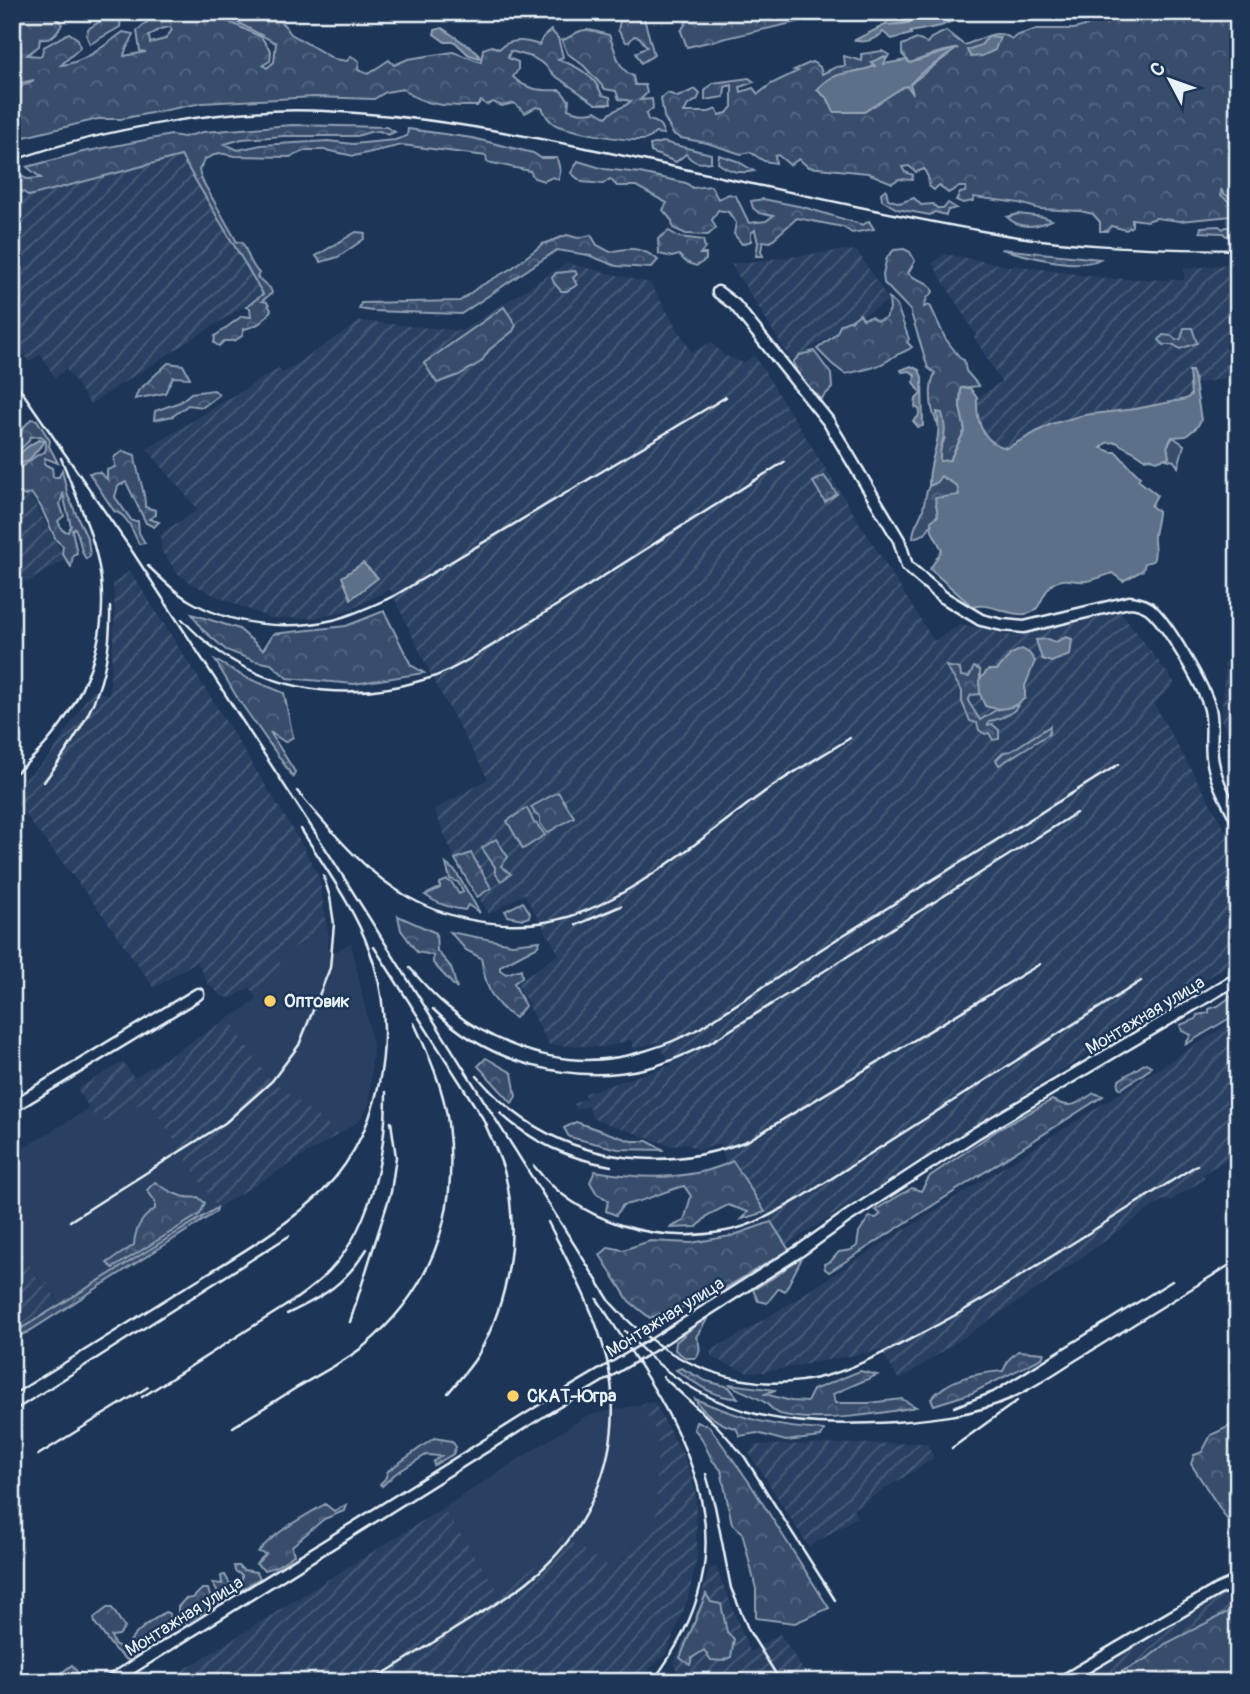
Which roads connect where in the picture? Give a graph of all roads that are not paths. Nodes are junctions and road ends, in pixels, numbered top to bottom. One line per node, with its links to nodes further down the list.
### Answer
1 (718, 292): 2 (street)
2 (1238, 822)
3 (1238, 978): 7 (street, Монтажная улица)
4 (198, 994): 5 (street)
5 (12, 1107)
6 (1238, 1581): 8 (street)
7 (109, 1682)
8 (1061, 1682)

